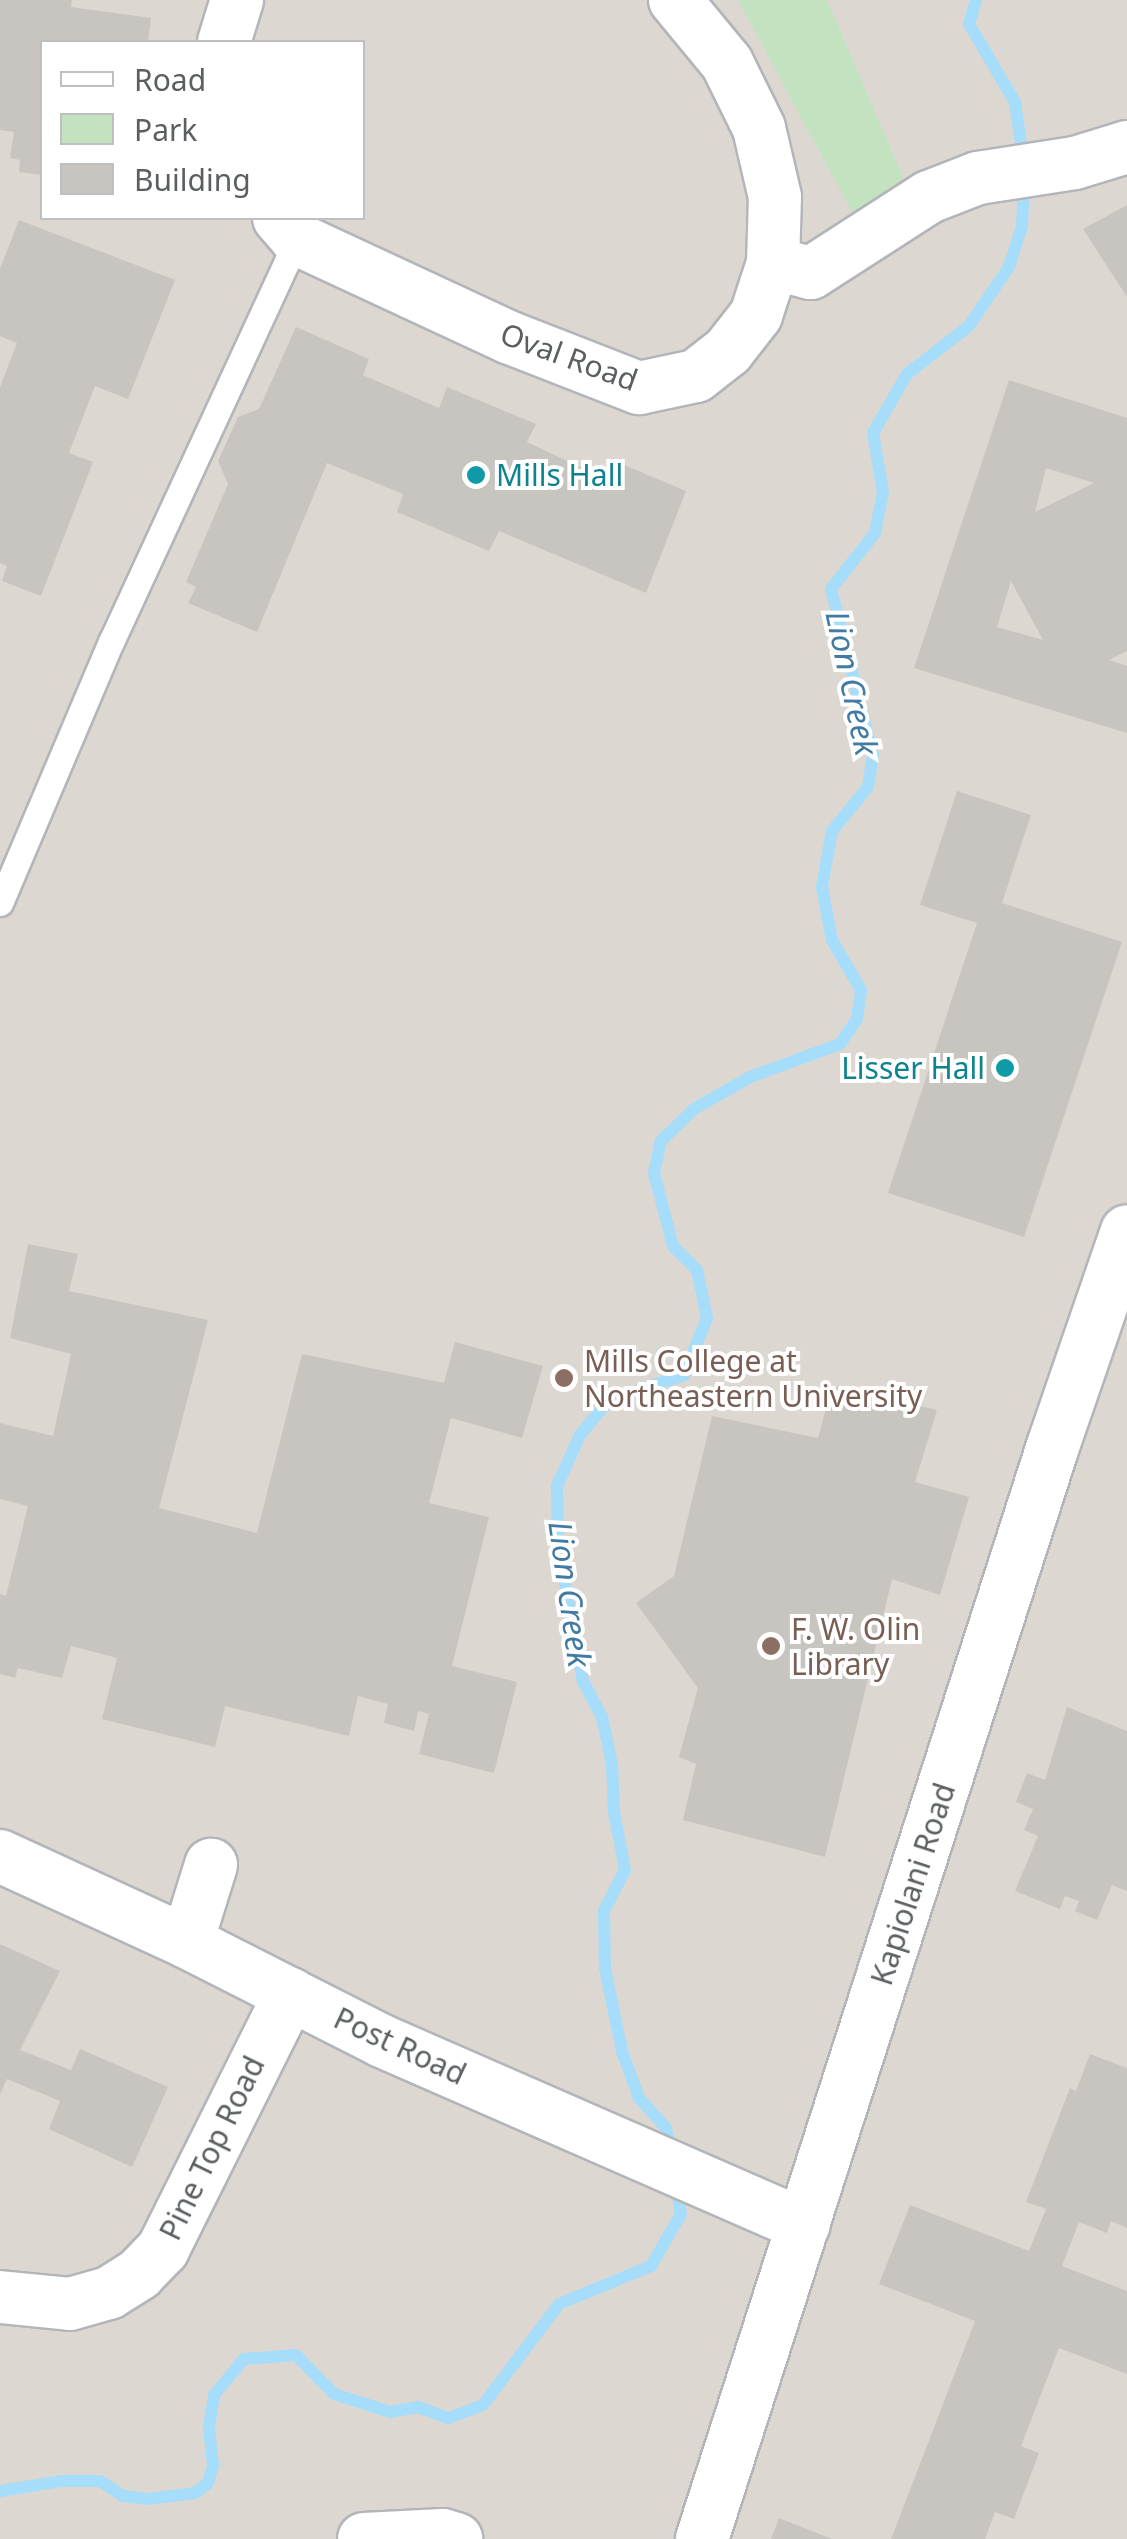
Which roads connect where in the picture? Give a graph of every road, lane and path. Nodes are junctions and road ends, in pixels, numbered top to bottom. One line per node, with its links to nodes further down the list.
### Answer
1 (237, 0): 3 (street)
2 (675, 0): 6 (street, Oval Road)
3 (225, 40)
4 (1127, 147): 6 (street)
5 (288, 228): 6 (street, Oval Road); 7 (lane)
6 (773, 263)
7 (0, 903)
8 (1127, 1230): 9 (street, Kapiolani Road)
9 (1108, 1350): 14 (street, Kapiolani Road)
10 (0, 1856): 12 (street, Post Road)
11 (210, 1865): 12 (street)
12 (187, 1942): 13 (street, Post Road)
13 (290, 1994): 14 (street, Post Road); 15 (street, Pine Top Road)
14 (804, 2226): 18 (street, Kapiolani Road)
15 (0, 2298)
16 (364, 2539): 17 (street)
17 (456, 2539)
18 (702, 2539)

